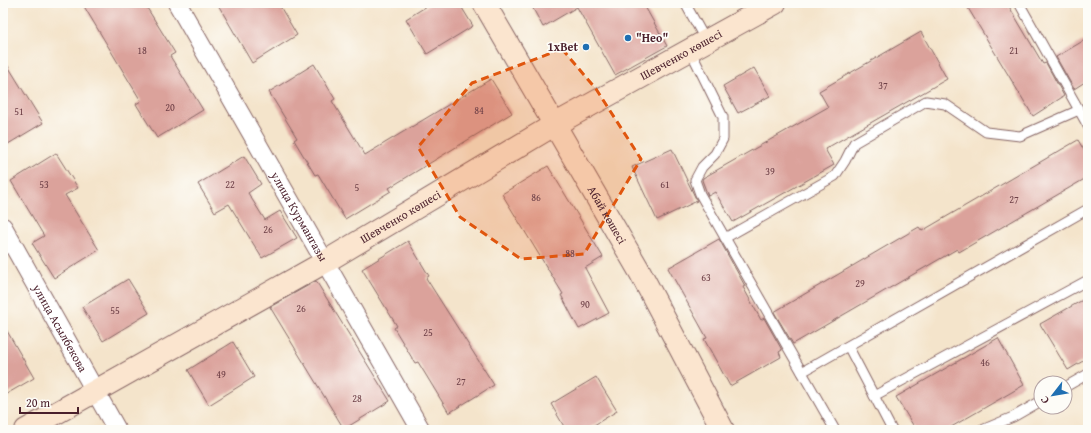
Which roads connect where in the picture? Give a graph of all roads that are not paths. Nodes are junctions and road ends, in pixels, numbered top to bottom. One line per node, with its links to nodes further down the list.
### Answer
1 (177, 3): 13 (street, улица Курмангазы)
2 (484, 3): 9 (street, Абай көшесі)
3 (686, 3): 6 (lane)
4 (775, 3): 6 (street, Шевченко көшесі)
5 (1022, 4): 7 (lane)
6 (698, 46): 9 (street, Шевченко көшесі); 12 (lane)
7 (1079, 110): 8 (lane); 12 (lane)
8 (1087, 123)
9 (554, 125): 13 (street, Шевченко көшесі); 25 (street, Абай көшесі)
10 (1088, 209): 15 (lane)
11 (3, 227): 19 (street, улица Асылбекова)
12 (725, 238): 16 (lane)
13 (324, 262): 19 (street, Шевченко көшесі); 24 (street, улица Курмангазы)
14 (1088, 280): 20 (lane)
15 (848, 346): 16 (lane); 20 (lane)
16 (802, 372): 26 (lane)
17 (1088, 374): 18 (lane)
18 (1073, 382)
19 (95, 391): 22 (street, Шевченко көшесі); 23 (street, улица Асылбекова)
20 (874, 396): 27 (lane)
21 (1033, 406): 28 (lane)
22 (26, 430)
23 (117, 430)
24 (421, 430)
25 (723, 430)
26 (835, 430)
27 (892, 430)
28 (982, 430)

